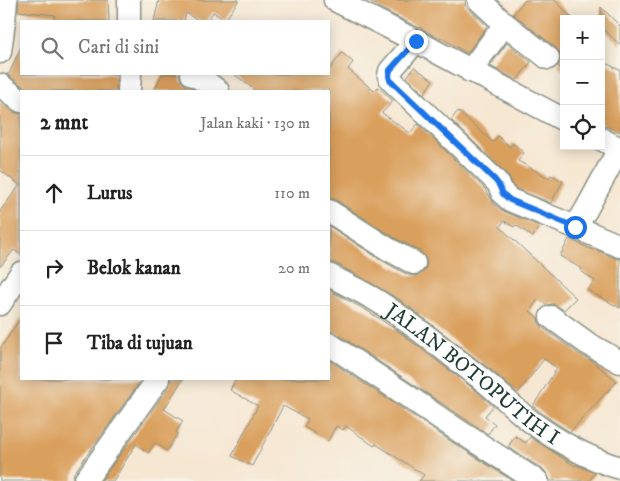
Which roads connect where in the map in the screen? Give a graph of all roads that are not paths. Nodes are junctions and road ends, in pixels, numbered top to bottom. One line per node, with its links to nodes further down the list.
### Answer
1 (6, 0): 8 (street)
2 (129, 0): 5 (street)
3 (335, 0): 7 (street)
4 (478, 0): 6 (street)
5 (130, 20)
6 (505, 24): 9 (street); 10 (street)
7 (416, 41): 10 (street); 20 (street)
8 (0, 52)
9 (548, 58)
10 (470, 70): 17 (street)
11 (130, 75): 14 (street)
12 (194, 75): 15 (street)
13 (0, 85): 16 (street)
14 (129, 90)
15 (217, 90)
16 (20, 100)
17 (560, 118)
18 (613, 146): 20 (street)
19 (330, 212): 22 (street)
20 (575, 227): 21 (street)
21 (620, 246)
22 (414, 263)
23 (20, 275): 25 (street)
24 (330, 276): 30 (street, JALAN BOTOPUTIH I)
25 (0, 304)
26 (551, 317): 28 (street)
27 (330, 345): 32 (street)
28 (620, 362)
29 (157, 380): 31 (street)
30 (620, 468)
31 (85, 481)
32 (537, 481)

